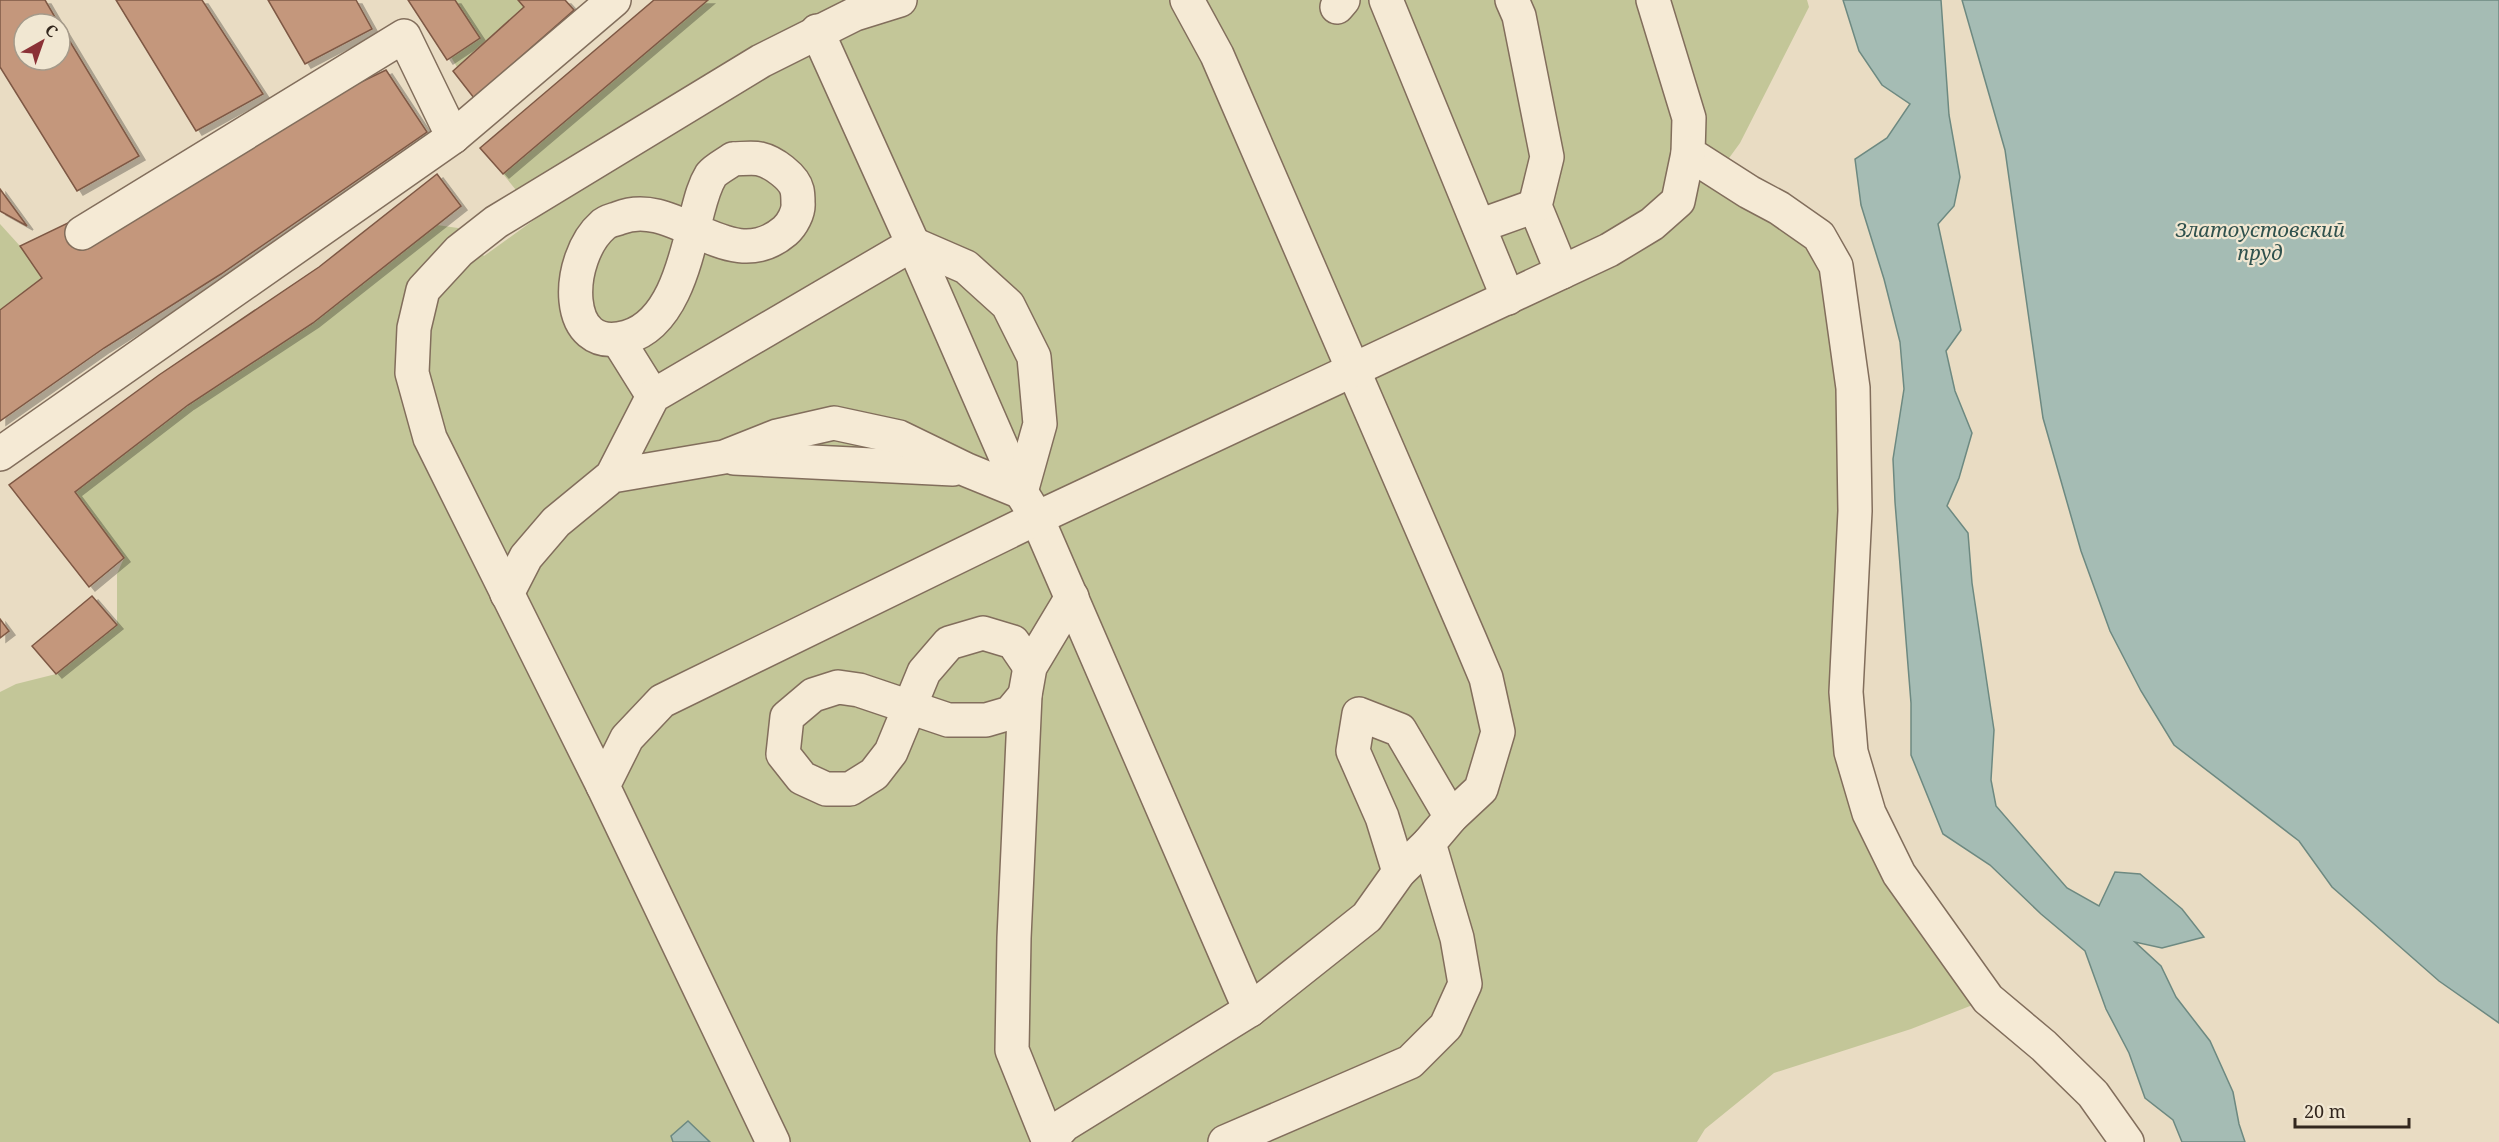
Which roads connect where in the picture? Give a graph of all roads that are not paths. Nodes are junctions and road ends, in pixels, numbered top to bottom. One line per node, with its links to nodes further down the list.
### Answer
1 (614, 0): 8 (lane)
2 (900, 0): 7 (lane)
3 (1187, 0): 17 (lane)
4 (1386, 0): 11 (lane)
5 (1512, 0): 10 (lane)
6 (1653, 0): 9 (lane)
7 (817, 32): 13 (lane); 22 (lane)
8 (453, 137): 12 (lane); 19 (lane)
9 (1688, 153): 14 (lane); 33 (lane)
10 (1535, 206): 11 (lane); 14 (lane)
11 (1479, 226): 15 (lane)
12 (82, 233)
13 (913, 244): 18 (lane); 21 (lane); 21 (lane)
14 (1562, 272): 15 (lane)
15 (1508, 297): 17 (lane)
16 (618, 340): 16 (lane); 18 (lane)
17 (1352, 371): 21 (lane); 26 (lane)
18 (653, 396): 20 (lane)
19 (0, 454)
20 (612, 476): 21 (lane); 22 (lane)
21 (1029, 505): 23 (lane); 25 (lane)
22 (507, 594): 25 (lane)
23 (1072, 597): 24 (lane); 29 (lane)
24 (1028, 681): 24 (lane); 31 (lane)
25 (603, 786): 30 (lane)
26 (1451, 817): 27 (lane); 28 (lane)
27 (1429, 843): 28 (lane); 32 (lane)
28 (1399, 872): 29 (lane)
29 (1250, 1010): 31 (lane)
30 (773, 1142)
31 (1049, 1142)
32 (1225, 1142)
33 (2127, 1142)

